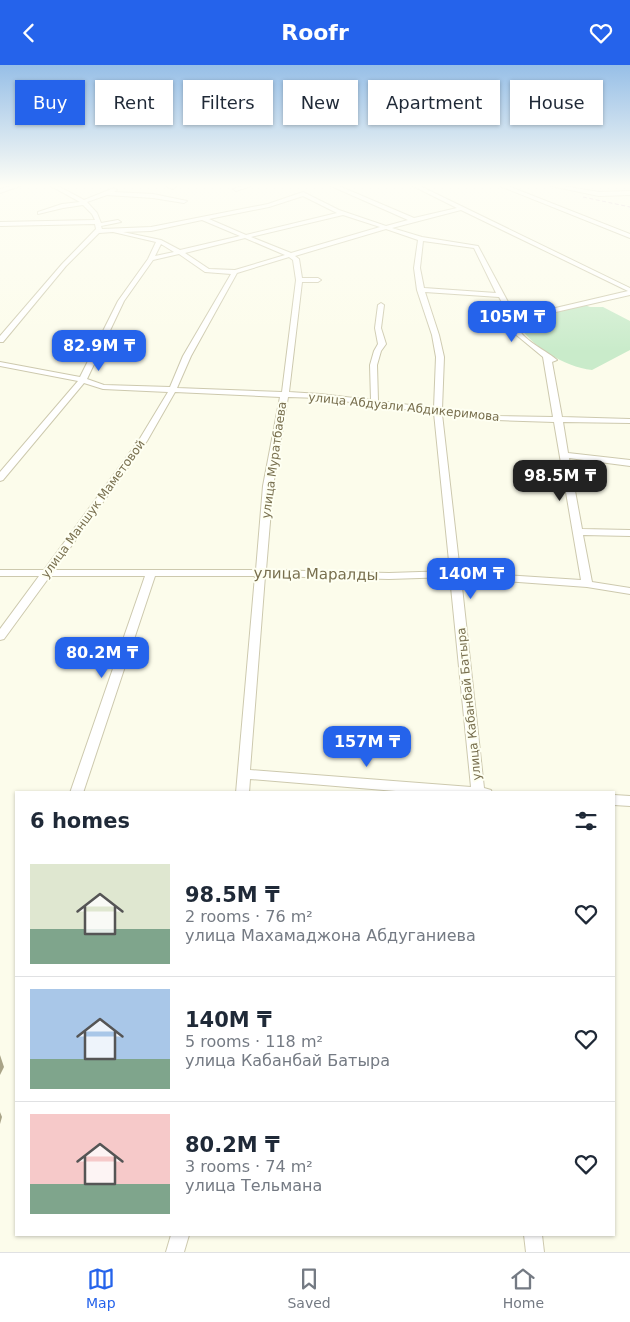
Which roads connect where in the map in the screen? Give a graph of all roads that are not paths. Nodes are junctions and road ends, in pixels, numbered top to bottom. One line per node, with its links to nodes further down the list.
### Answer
1 (85, 241): 22 (street)
2 (159, 241): 11 (street); 13 (street)
3 (228, 241): 11 (street)
4 (257, 241): 12 (street)
5 (337, 241): 9 (street)
6 (420, 241): 17 (street, улица Кабанбай Батыра)
7 (437, 241): 19 (street)
8 (528, 241): 18 (street)
9 (331, 243): 10 (street); 12 (street)
10 (343, 247)
11 (180, 253): 13 (street); 14 (street)
12 (290, 255): 14 (street); 15 (street, улица Муратбаева)
13 (151, 259): 26 (street)
14 (236, 272): 27 (street, улица Маншук Маметовой)
15 (299, 280): 16 (street); 28 (street, улица Муратбаева)
16 (318, 281)
17 (420, 291): 19 (street); 30 (street, улица Кабанбай Батыра)
18 (630, 291): 21 (street)
19 (500, 295): 21 (street)
20 (381, 305): 29 (street)
21 (512, 317): 23 (street)
22 (0, 340)
23 (547, 357): 24 (street); 31 (street)
24 (556, 362)
25 (0, 364): 26 (street, улица Абдуали Абдикеримова)
26 (82, 381): 27 (street, улица Абдуали Абдикеримова); 35 (street)
27 (172, 391): 28 (street, улица Абдуали Абдикеримова); 39 (street, улица Маншук Маметовой)
28 (284, 395): 29 (street, улица Абдуали Абдикеримова); 41 (street, улица Муратбаева)
29 (374, 402): 30 (street, улица Абдуали Абдикеримова)
30 (438, 411): 31 (street, улица Абдуали Абдикеримова); 42 (street, улица Кабанбай Батыра)
31 (560, 419): 32 (street, улица Абдуали Абдикеримова); 33 (street)
32 (630, 421)
33 (564, 455): 34 (street); 36 (street)
34 (630, 463)
35 (0, 478)
36 (579, 532): 37 (street); 43 (street)
37 (630, 533)
38 (0, 573): 39 (street, улица Маралды)
39 (46, 573): 40 (street, улица Маралды); 45 (street, улица Маншук Маметовой)
40 (151, 573): 41 (street, улица Маралды); 47 (street)
41 (261, 573): 42 (street, улица Маралды); 46 (street, улица Муратбаева)
42 (455, 575): 43 (street, улица Маралды); 50 (street, улица Кабанбай Батыра)
43 (587, 584): 44 (street, улица Маралды)
44 (630, 591)
45 (0, 637)
46 (244, 774): 48 (street, улица Муратбаева); 49 (street)
47 (77, 791)
48 (242, 791)
49 (467, 791)
50 (480, 791)
51 (615, 800): 52 (street)
52 (630, 801)
53 (180, 1236): 55 (street)
54 (533, 1236): 56 (street)
55 (175, 1252)
56 (535, 1252)

